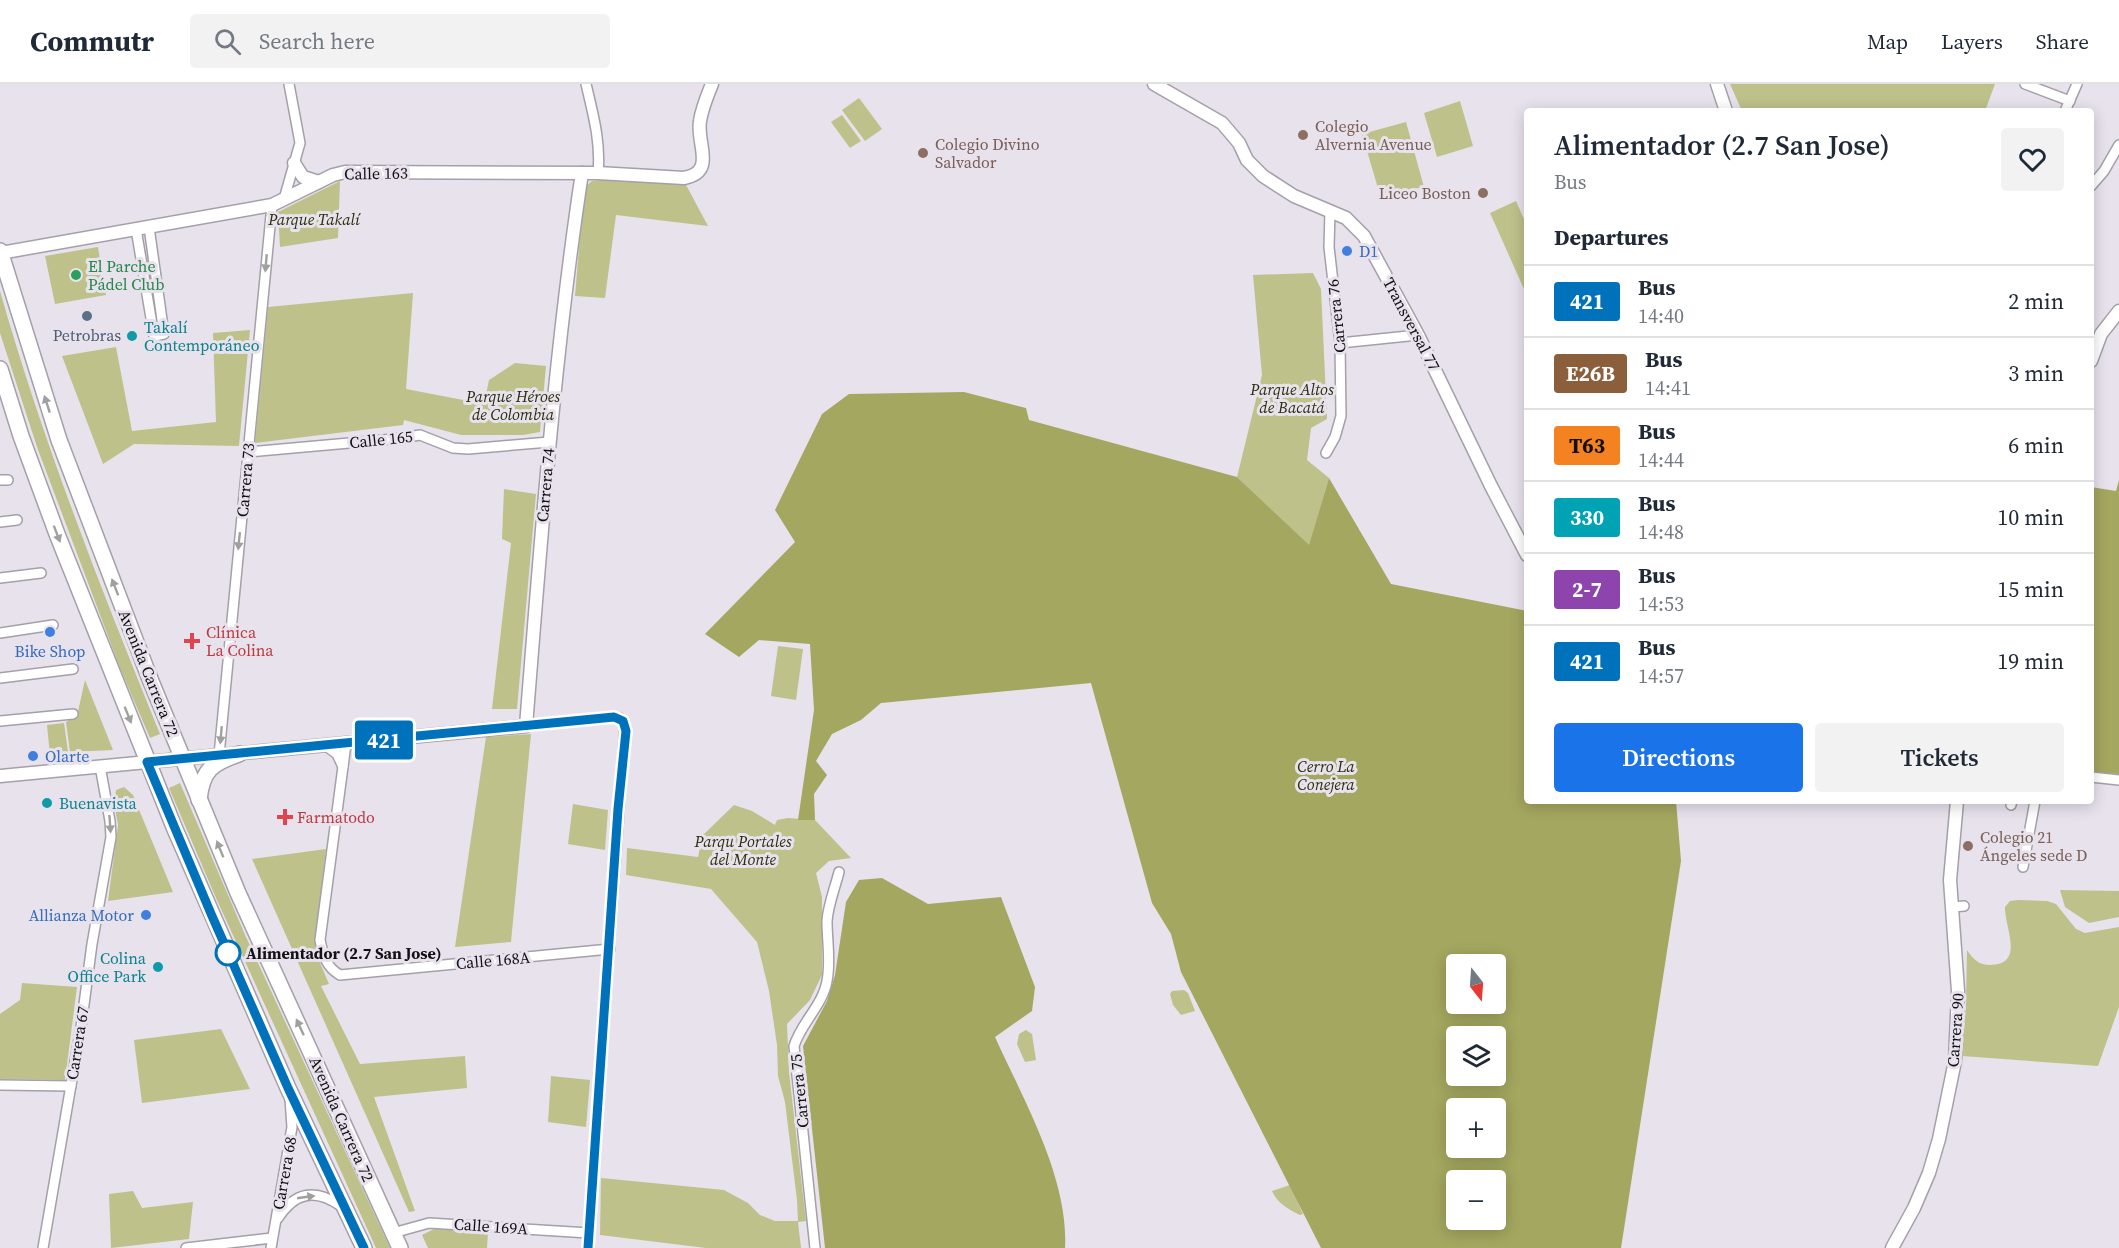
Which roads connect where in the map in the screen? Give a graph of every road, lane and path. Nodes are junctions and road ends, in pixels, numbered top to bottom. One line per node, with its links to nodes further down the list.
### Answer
1 (289, 84): 12 (street)
2 (586, 84): 14 (street)
3 (712, 84): 14 (street, Calle 163)
4 (1154, 84): 19 (street, Transversal 77)
5 (1717, 84): 9 (street)
6 (2025, 84): 8 (street)
7 (2077, 84): 8 (street)
8 (2070, 100): 10 (street)
9 (1725, 108)
10 (2066, 108)
11 (2119, 145): 16 (street)
12 (294, 163): 15 (street); 17 (street)
13 (582, 173): 14 (street, Calle 163); 15 (street, Calle 163); 29 (street, Carrera 74)
14 (598, 173)
15 (319, 182): 17 (street, Calle 163)
16 (2094, 183)
17 (284, 199): 18 (street, Calle 163)
18 (272, 205): 20 (street, Calle 163); 30 (street, Carrera 73, one-way to 30)
19 (1330, 211): 25 (street, Transversal 77); 26 (street, Carrera 76)
20 (142, 228): 21 (street, Calle 163); 22 (street); 23 (street)
21 (0, 252): 48 (highway, Avenida Carrera 72, one-way to 21)
22 (153, 256): 23 (street); 23 (street)
23 (141, 258)
24 (2119, 311): 27 (street)
25 (1418, 335): 26 (street); 34 (street, Transversal 77)
26 (1340, 343): 31 (street, Carrera 76)
27 (2094, 354)
28 (0, 369): 49 (highway, Avenida Carrera 72, one-way to 49)
29 (549, 442): 30 (street, Calle 165); 43 (street, Carrera 74)
30 (248, 452): 47 (street, Carrera 73, one-way to 47)
31 (1326, 453)
32 (17, 520): 33 (street)
33 (0, 522)
34 (1524, 549)
35 (40, 573): 36 (street)
36 (0, 578)
37 (53, 625): 38 (street)
38 (0, 633)
39 (73, 669): 40 (street)
40 (0, 678)
41 (74, 714): 42 (street)
42 (0, 721)
43 (526, 726): 44 (street); 60 (street)
44 (346, 744): 45 (street); 51 (street)
45 (326, 746): 46 (street); 51 (street)
46 (239, 754): 47 (street); 55 (highway)
47 (219, 755): 48 (street)
48 (183, 759): 49 (street); 55 (highway, Avenida Carrera 72)
49 (147, 762): 50 (street); 63 (highway, Avenida Carrera 72)
50 (100, 766): 52 (street); 62 (street, Carrera 67, one-way to 62)
51 (343, 767): 60 (street, Calle 168A)
52 (0, 776)
53 (2094, 777): 54 (street)
54 (2119, 780)
55 (200, 800): 66 (highway, Avenida Carrera 72, one-way to 55)
56 (1957, 804): 75 (street, Carrera 90)
57 (2034, 804): 58 (street)
58 (2023, 867)
59 (838, 872): 74 (street, Carrera 75)
60 (610, 949): 67 (street)
61 (0, 1085): 62 (street)
62 (71, 1086): 69 (street, Carrera 67)
63 (288, 1088): 64 (highway, Avenida Carrera 72); 65 (street, Carrera 68)
64 (346, 1209): 65 (street, Carrera 68, one-way to 64); 71 (highway, Avenida Carrera 72)
65 (275, 1223): 68 (street, Carrera 68)
66 (393, 1233): 67 (street, Calle 169A); 72 (highway, Avenida Carrera 72)
67 (589, 1233): 73 (street)
68 (272, 1243): 70 (street)
69 (43, 1248)
70 (186, 1248)
71 (363, 1248)
72 (400, 1248)
73 (588, 1248)
74 (815, 1248)
75 (1892, 1248)

